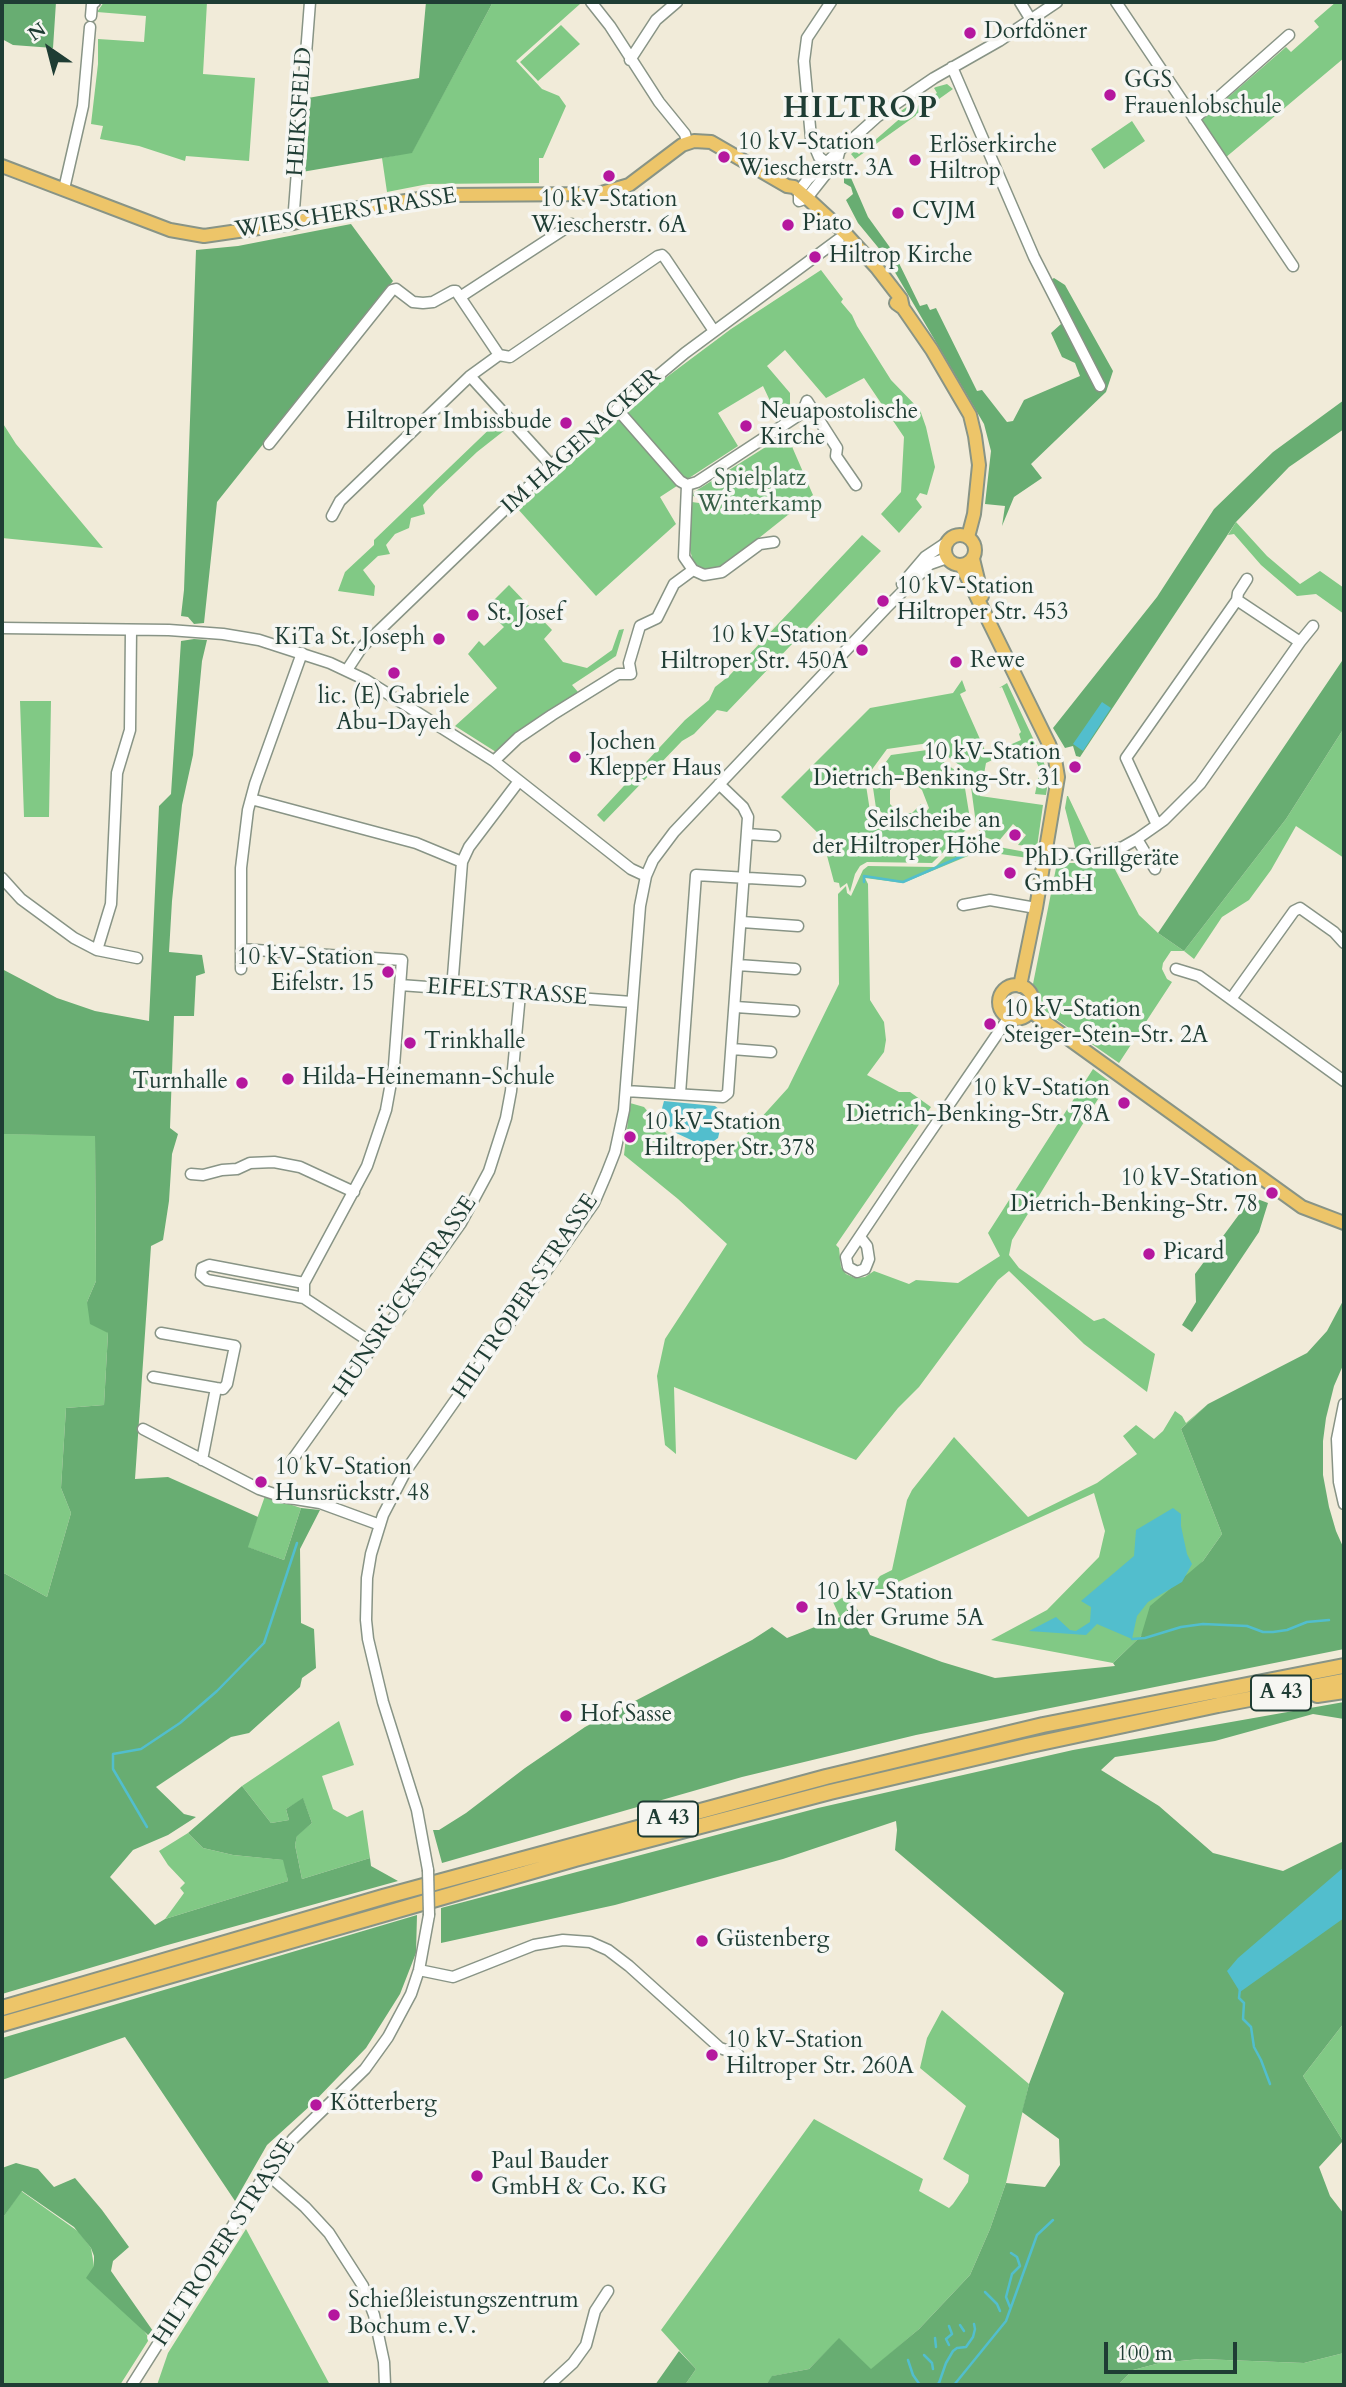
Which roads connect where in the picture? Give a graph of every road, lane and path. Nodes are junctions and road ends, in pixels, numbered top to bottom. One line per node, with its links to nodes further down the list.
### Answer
1 (95, 2): 17 (street)
2 (310, 2): 19 (street, HEIKSFELD)
3 (591, 2): 11 (street)
4 (677, 2): 11 (street)
5 (831, 2): 15 (street)
6 (1020, 2): 9 (street)
7 (1057, 2): 9 (street)
8 (1116, 2): 13 (street)
9 (1031, 20): 12 (street)
10 (1289, 35): 13 (street)
11 (630, 60): 14 (street)
12 (952, 67): 15 (street); 27 (street)
13 (1194, 119): 22 (street)
14 (688, 142): 18 (main road); 19 (main road, WIESCHERSTRASSE)
15 (828, 164): 18 (street)
16 (2, 166): 17 (main road, WIESCHERSTRASSE)
17 (64, 189): 19 (main road, WIESCHERSTRASSE)
18 (798, 194): 21 (main road)
19 (293, 223)
20 (572, 224): 23 (street)
21 (842, 236): 24 (street, IM HAGENACKER); 34 (main road)
22 (1293, 266)
23 (460, 297): 25 (street); 29 (street)
24 (714, 331): 25 (street); 28 (street, IM HAGENACKER)
25 (499, 355): 26 (street)
26 (471, 376): 30 (street); 33 (street)
27 (1100, 386)
28 (617, 409): 30 (street, IM HAGENACKER); 31 (street)
29 (270, 444)
30 (551, 465): 50 (street, IM HAGENACKER)
31 (687, 485): 32 (street); 40 (street)
32 (856, 485)
33 (332, 516)
34 (963, 536): 36 (main road); 38 (main road)
35 (774, 542): 40 (street)
36 (946, 543): 37 (main road); 43 (street, HILTROPER STRASSE)
37 (947, 558): 39 (main road); 43 (street, HILTROPER STRASSE)
38 (973, 559): 39 (main road); 44 (main road)
39 (961, 565): 44 (main road)
40 (693, 570): 51 (street)
41 (1247, 579): 42 (street)
42 (1237, 600): 48 (street); 55 (street)
43 (886, 608): 53 (street, HILTROPER STRASSE)
44 (987, 617): 59 (main road)
45 (1313, 626): 48 (street)
46 (2, 628): 47 (street)
47 (131, 629): 49 (street); 72 (street)
48 (1300, 642): 55 (street)
49 (302, 653): 50 (street); 54 (street)
50 (347, 670): 51 (street)
51 (494, 761): 52 (street)
52 (519, 781): 60 (street); 62 (street)
53 (719, 784): 56 (street); 62 (street, HILTROPER STRASSE)
54 (251, 799): 60 (street); 71 (street)
55 (1157, 825): 58 (street)
56 (747, 834): 57 (street); 63 (street)
57 (775, 836)
58 (1137, 839): 59 (street); 61 (street)
59 (1045, 853): 67 (main road)
60 (462, 862): 80 (street)
61 (1155, 869)
62 (646, 876): 83 (street, HILTROPER STRASSE)
63 (744, 877): 65 (street); 68 (street); 92 (street)
64 (2, 878): 72 (street)
65 (800, 881)
66 (963, 905): 67 (street)
67 (1036, 908): 79 (main road)
68 (742, 922): 69 (street); 74 (street)
69 (798, 926)
70 (1344, 943): 82 (street)
71 (242, 949): 75 (street); 78 (street, EIFELSTRASSE)
72 (97, 950): 73 (street)
73 (136, 958)
74 (738, 965): 76 (street); 84 (street)
75 (241, 969)
76 (795, 969)
77 (1176, 969): 82 (street)
78 (400, 985): 80 (street, EIFELSTRASSE); 94 (street)
79 (1020, 986): 86 (main road); 87 (main road)
80 (452, 989): 81 (street, EIFELSTRASSE)
81 (520, 994): 83 (street, EIFELSTRASSE); 100 (street, HUNSRÜCKSTRASSE)
82 (1231, 999): 90 (street)
83 (632, 1002): 91 (street, HILTROPER STRASSE)
84 (736, 1007): 85 (street); 88 (street)
85 (794, 1011)
86 (1031, 1011): 87 (main road); 95 (main road)
87 (1009, 1017): 96 (street)
88 (732, 1049): 89 (street); 92 (street)
89 (771, 1052)
90 (1344, 1081)
91 (626, 1091): 92 (street); 108 (street, HILTROPER STRASSE)
92 (680, 1094)
93 (191, 1174): 94 (street)
94 (354, 1192): 97 (street)
95 (1344, 1223)
96 (860, 1237)
97 (304, 1283): 98 (street); 98 (street)
98 (304, 1298): 100 (street)
99 (161, 1333): 102 (street)
100 (375, 1345): 106 (street, HUNSRÜCKSTRASSE)
101 (153, 1377): 102 (street)
102 (216, 1388): 105 (street)
103 (1344, 1404): 107 (street)
104 (143, 1429): 105 (street)
105 (202, 1460): 108 (street)
106 (288, 1466)
107 (1344, 1504)
108 (380, 1525): 113 (street, HILTROPER STRASSE, bridge)
109 (1344, 1666): 114 (highway, A 43)
110 (1344, 1681): 112 (highway, A 43)
111 (1344, 1691): 112 (highway)
112 (1218, 1705): 115 (highway, A 43)
113 (419, 1970): 116 (street); 117 (street, HILTROPER STRASSE)
114 (2, 2008)
115 (2, 2024)
116 (738, 2054)
117 (266, 2173): 119 (street, HILTROPER STRASSE); 120 (street)
118 (608, 2291): 121 (street)
119 (132, 2385)
120 (385, 2385)
121 (549, 2385)

